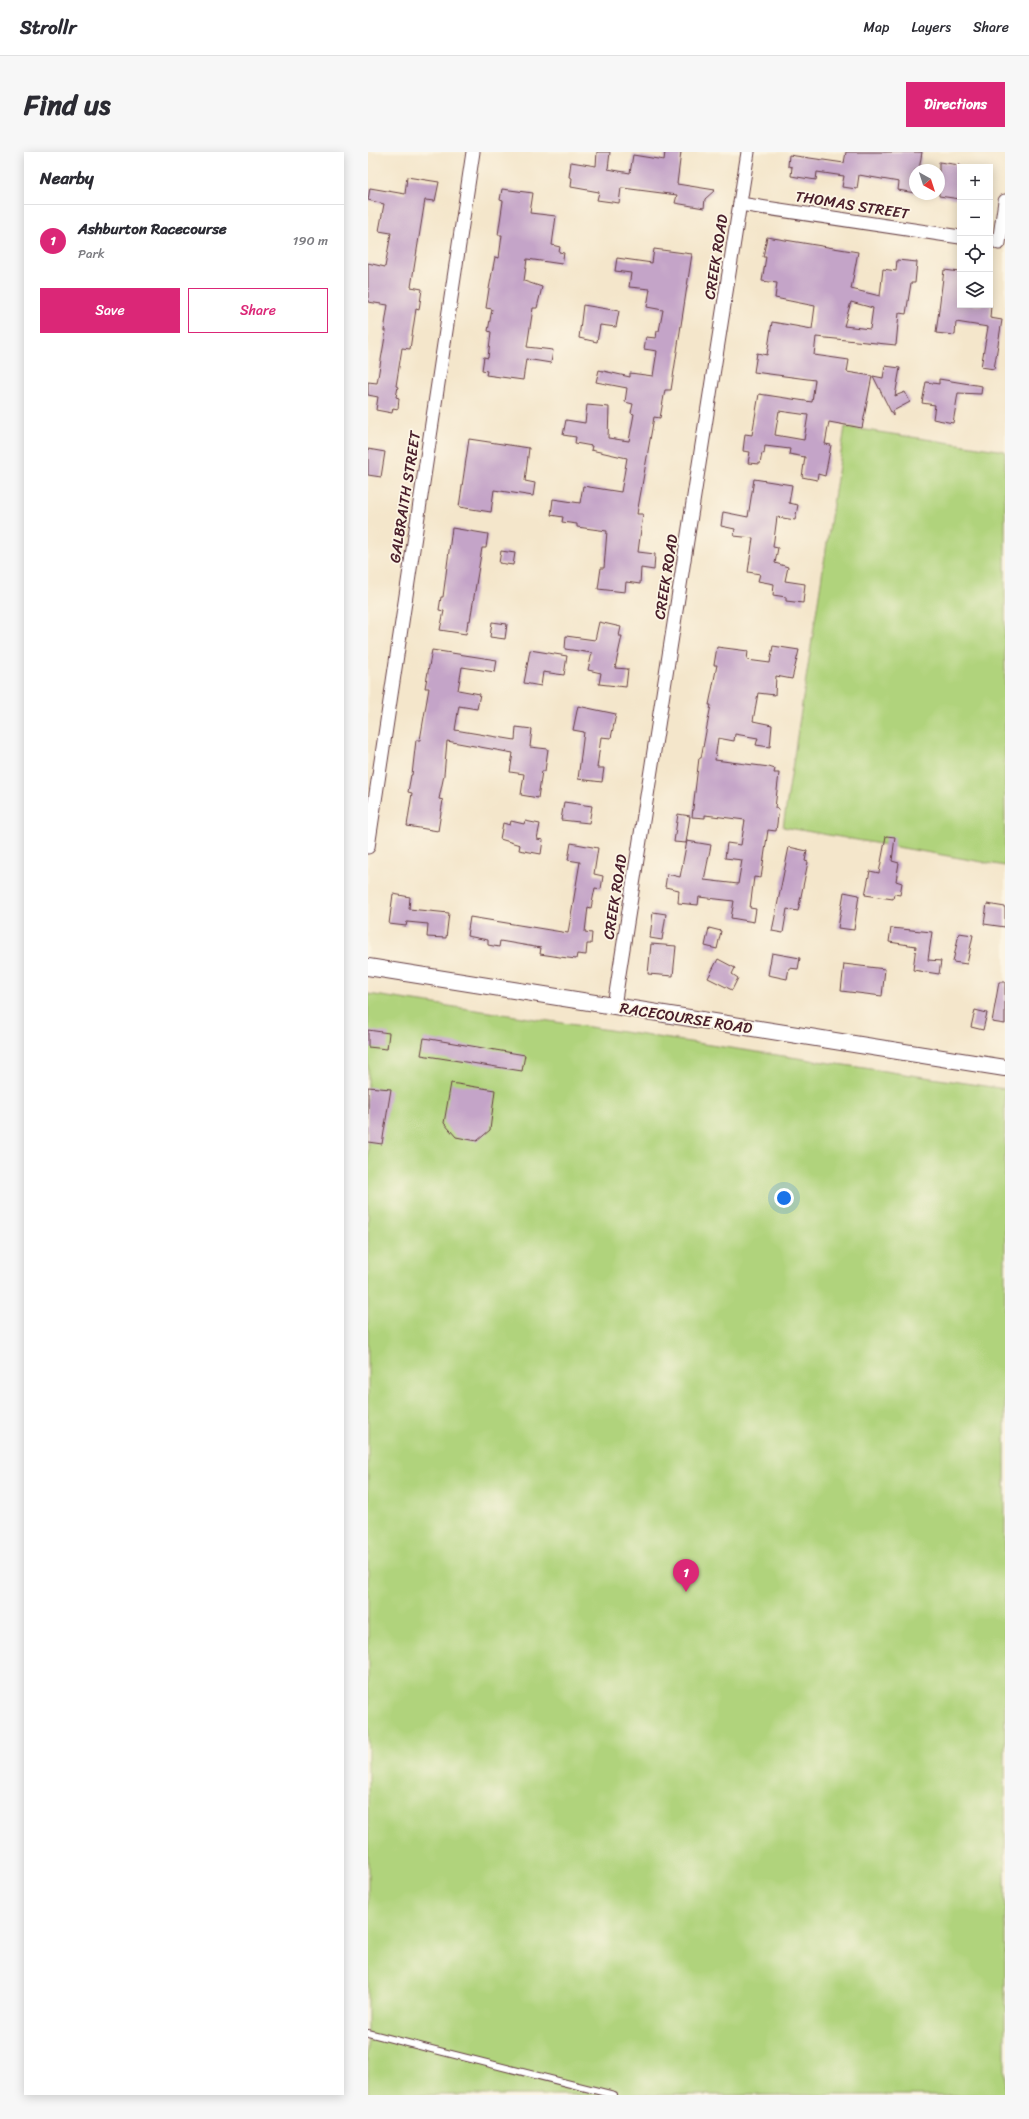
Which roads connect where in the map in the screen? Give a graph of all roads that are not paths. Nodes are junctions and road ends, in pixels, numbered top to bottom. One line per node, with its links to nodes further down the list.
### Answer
1 (474, 152): 7 (street, GALBRAITH STREET)
2 (748, 152): 4 (street, CREEK ROAD)
3 (1005, 201): 6 (street)
4 (740, 204): 5 (street, THOMAS STREET); 9 (street, CREEK ROAD)
5 (957, 237)
6 (998, 243)
7 (368, 847)
8 (368, 967): 9 (street, RACECOURSE ROAD)
9 (614, 1006): 10 (street, RACECOURSE ROAD)
10 (1005, 1068)
11 (368, 2033): 12 (lane)
12 (614, 2095)

